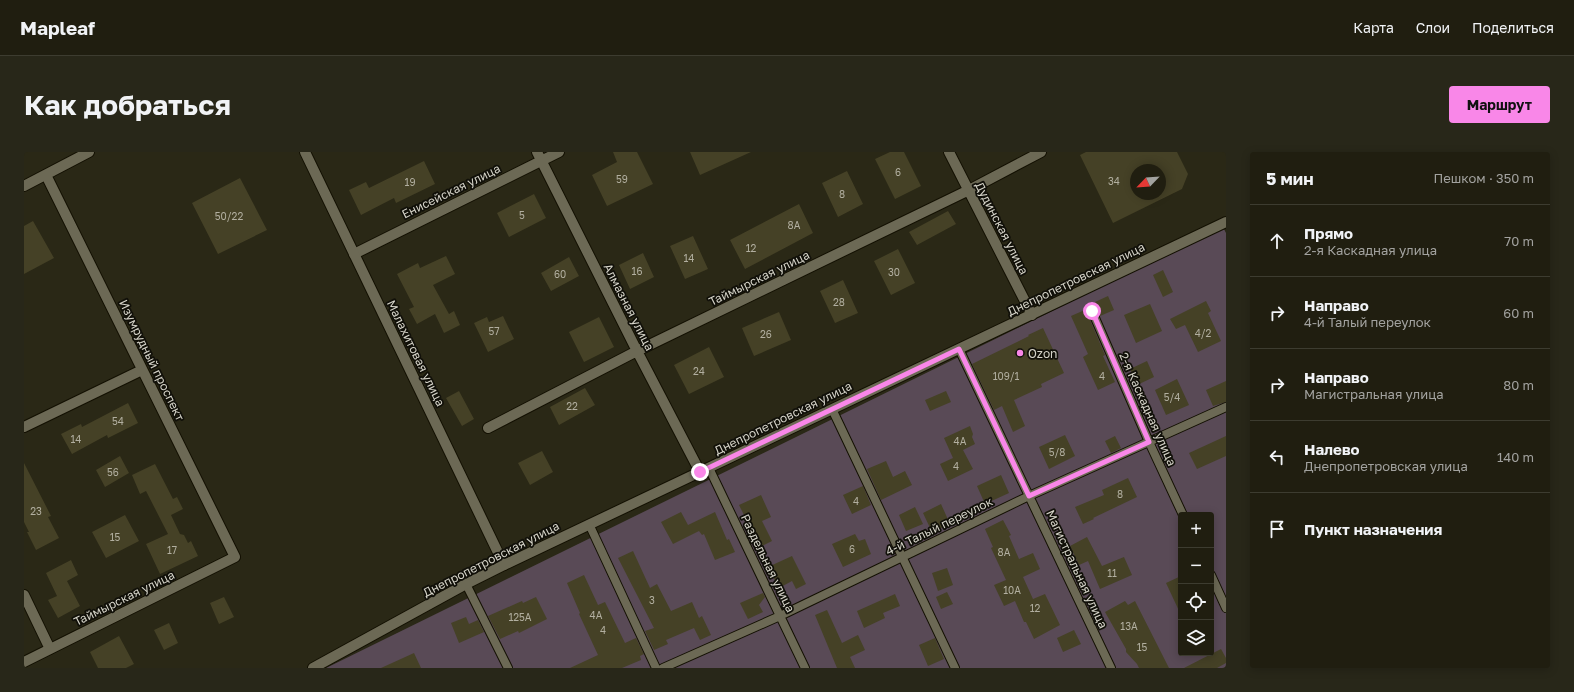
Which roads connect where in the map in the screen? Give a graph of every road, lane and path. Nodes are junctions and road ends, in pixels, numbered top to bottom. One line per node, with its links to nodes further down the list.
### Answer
1 (89, 152): 6 (street)
2 (305, 152): 12 (street, Малахитовая улица)
3 (559, 152): 7 (street, Енисейская улица)
4 (949, 152): 10 (street, Дудинская улица)
5 (1041, 152): 10 (street, Таймырская улица)
6 (77, 155): 8 (street)
7 (539, 156): 12 (street, Енисейская улица); 16 (street, Алмазная улица)
8 (46, 175): 9 (street); 17 (street, Изумрудный проспект)
9 (24, 186)
10 (969, 190): 14 (street, Дудинская улица); 16 (street, Таймырская улица)
11 (1226, 222): 14 (street, Днепропетровская улица)
12 (354, 254): 29 (street, Малахитовая улица)
13 (1092, 311): 22 (lane, 2-я Каскадная улица)
14 (1032, 315): 15 (street, Днепропетровская улица)
15 (959, 349): 19 (street, Днепропетровская улица); 24 (lane, Магистральная улица)
16 (637, 351): 21 (street, Таймырская улица); 23 (street, Алмазная улица)
17 (142, 370): 20 (street); 27 (street, Изумрудный проспект)
18 (1226, 407): 22 (lane, 4-й Талый переулок)
19 (832, 409): 23 (street, Днепропетровская улица); 28 (lane)
20 (24, 427)
21 (488, 428)
22 (1149, 442): 24 (lane, 4-й Талый переулок); 25 (lane, 2-я Каскадная улица)
23 (705, 470): 26 (street, Днепропетровская улица); 34 (lane, Раздельная улица)
24 (1029, 496): 28 (lane, 4-й Талый переулок); 43 (lane, Магистральная улица)
25 (1182, 512)
26 (589, 524): 29 (street, Днепропетровская улица); 39 (lane)
27 (235, 557): 35 (street, Таймырская улица)
28 (902, 557): 34 (lane, 4-й Талый переулок); 42 (lane)
29 (504, 565): 31 (street, Днепропетровская улица)
30 (1214, 582): 33 (lane)
31 (466, 584): 37 (street, Днепропетровская улица); 38 (lane)
32 (24, 596): 35 (street)
33 (1226, 608)
34 (780, 616): 40 (lane, 4-й Талый переулок); 41 (lane, Раздельная улица)
35 (50, 649): 36 (street, Таймырская улица)
36 (24, 662)
37 (313, 668)
38 (508, 668)
39 (656, 668)
40 (663, 668)
41 (805, 668)
42 (955, 668)
43 (1111, 668)

